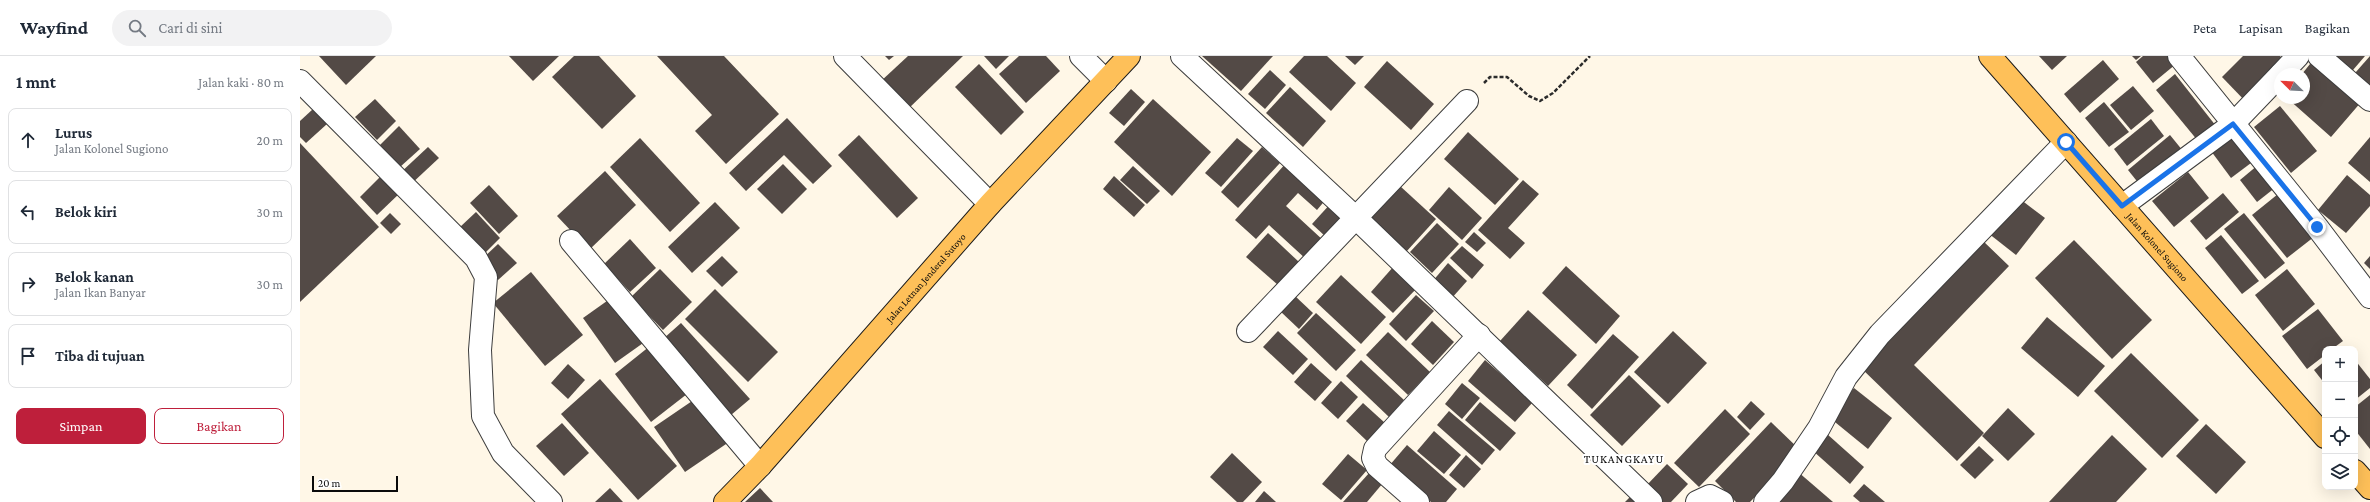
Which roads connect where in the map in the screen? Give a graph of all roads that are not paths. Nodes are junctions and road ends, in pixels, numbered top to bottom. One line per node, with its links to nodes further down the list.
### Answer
1 (845, 56): 17 (street)
2 (1082, 56): 10 (street)
3 (1130, 56): 10 (main road, Jalan Letnan Jenderal Sutoyo)
4 (1182, 56): 19 (street)
5 (1990, 56): 16 (main road, Jalan Kolonel Sugiono)
6 (2179, 56): 15 (street)
7 (2298, 56): 9 (street)
8 (2318, 56): 14 (street)
9 (2286, 68)
10 (1106, 80): 17 (main road, Jalan Letnan Jenderal Sutoyo)
11 (2274, 80): 15 (street)
12 (300, 81): 29 (street)
13 (1467, 100): 19 (street)
14 (2370, 100)
15 (2233, 124): 18 (street); 21 (street)
16 (2066, 142): 18 (main road, Jalan Kolonel Sugiono); 34 (street)
17 (990, 204): 25 (main road, Jalan Letnan Jenderal Sutoyo)
18 (2122, 206): 24 (main road, Jalan Kolonel Sugiono)
19 (1355, 217): 22 (street); 23 (street)
20 (571, 241): 25 (street)
21 (2370, 297)
22 (1248, 331)
23 (1479, 335): 28 (street); 31 (street)
24 (2322, 434)
25 (760, 466): 30 (main road, Jalan Letnan Jenderal Sutoyo)
26 (2358, 474): 27 (main road)
27 (2370, 488)
28 (1415, 501)
29 (551, 502)
30 (725, 502)
31 (1651, 502)
32 (1696, 502): 33 (street)
33 (1722, 502)
34 (1765, 502)

